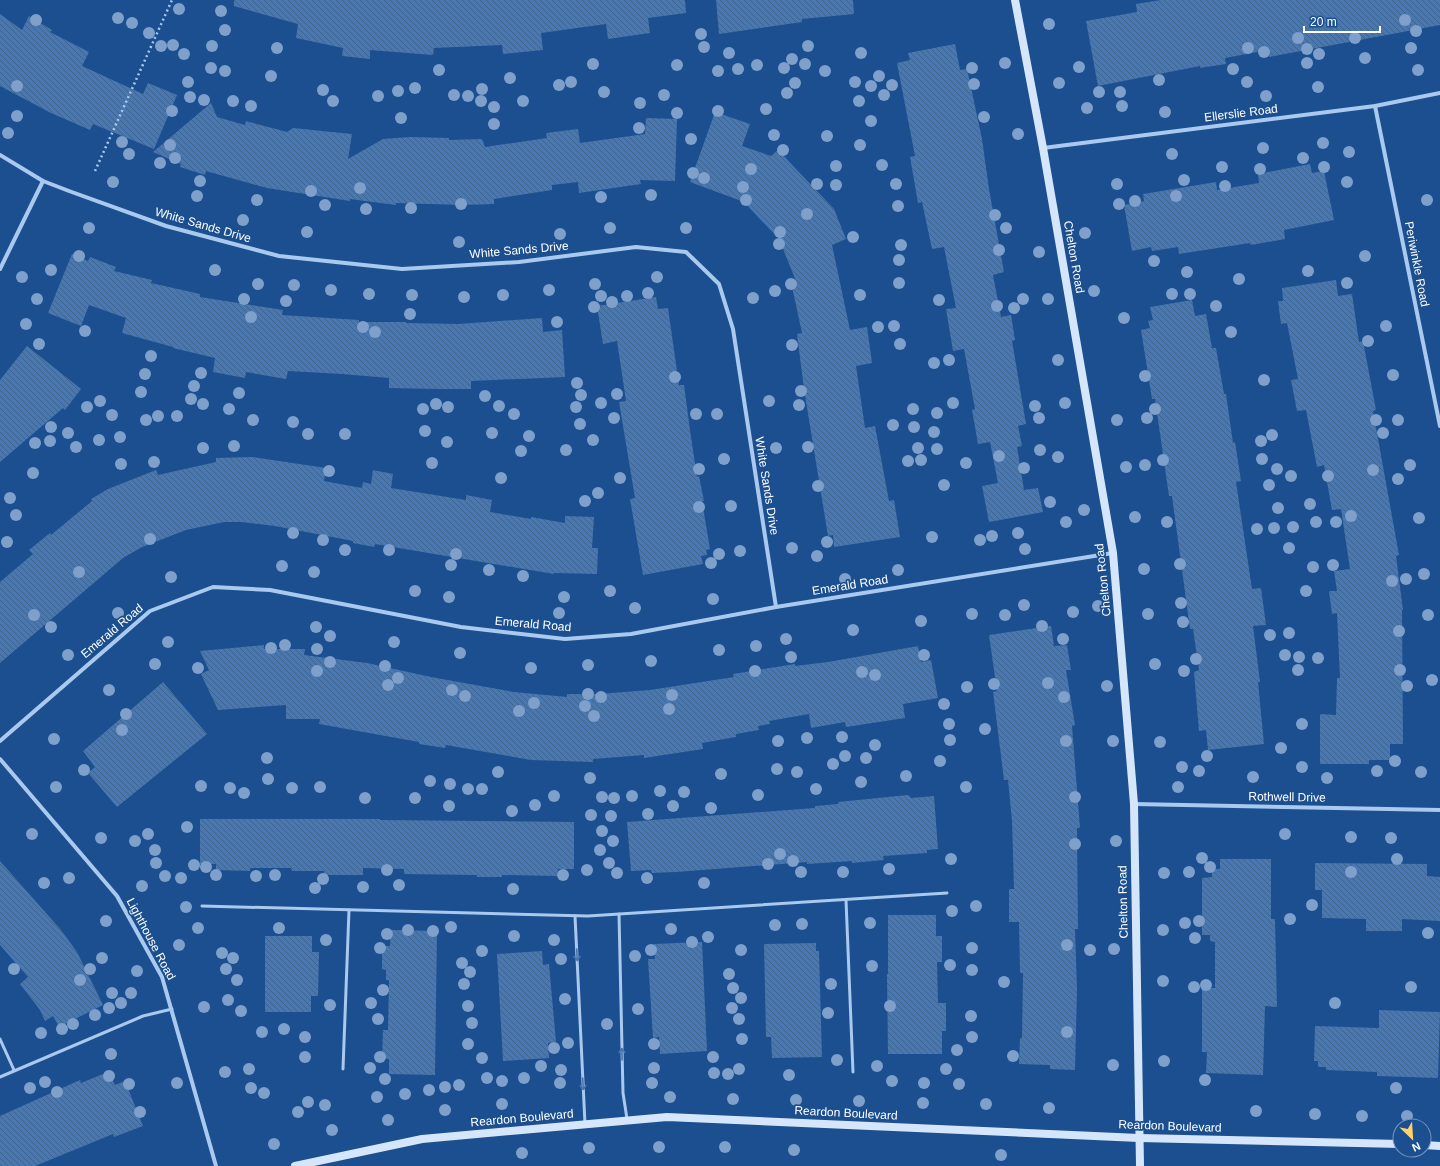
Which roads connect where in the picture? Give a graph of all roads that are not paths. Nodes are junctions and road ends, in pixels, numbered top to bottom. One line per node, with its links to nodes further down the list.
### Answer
1 (1015, 0): 4 (street, Chelton Road)
2 (1440, 93): 3 (street, Ellerslie Road)
3 (1375, 106): 4 (street, Ellerslie Road); 8 (street, Periwinkle Road)
4 (1043, 148): 9 (street, Chelton Road)
5 (0, 155): 6 (street, White Sands Drive)
6 (43, 181): 7 (street); 10 (street, White Sands Drive)
7 (0, 268)
8 (1440, 426)
9 (1113, 552): 10 (street, Emerald Road); 13 (street, Chelton Road)
10 (776, 607): 11 (street, Emerald Road)
11 (0, 741)
12 (0, 759): 21 (street, Lighthouse Road)
13 (1134, 804): 14 (street, Rothwell Drive); 29 (street, Chelton Road)
14 (1440, 810)
15 (947, 893): 16 (lane)
16 (846, 900): 19 (lane); 25 (lane)
17 (202, 906): 18 (lane)
18 (348, 910): 20 (lane); 23 (lane)
19 (619, 914): 20 (lane); 27 (lane, one-way to 19)
20 (575, 916): 28 (lane, one-way to 28)
21 (172, 1009): 24 (lane); 31 (street, Lighthouse Road)
22 (0, 1039): 24 (lane)
23 (343, 1069)
24 (14, 1070): 26 (lane)
25 (853, 1072)
26 (0, 1077)
27 (628, 1121): 28 (street, Reardon Boulevard); 29 (street, Reardon Boulevard)
28 (585, 1124): 32 (street, Reardon Boulevard)
29 (1139, 1138): 30 (street, Reardon Boulevard); 33 (street, Chelton Road)
30 (1392, 1144)
31 (216, 1166)
32 (295, 1166)
33 (1140, 1166)

